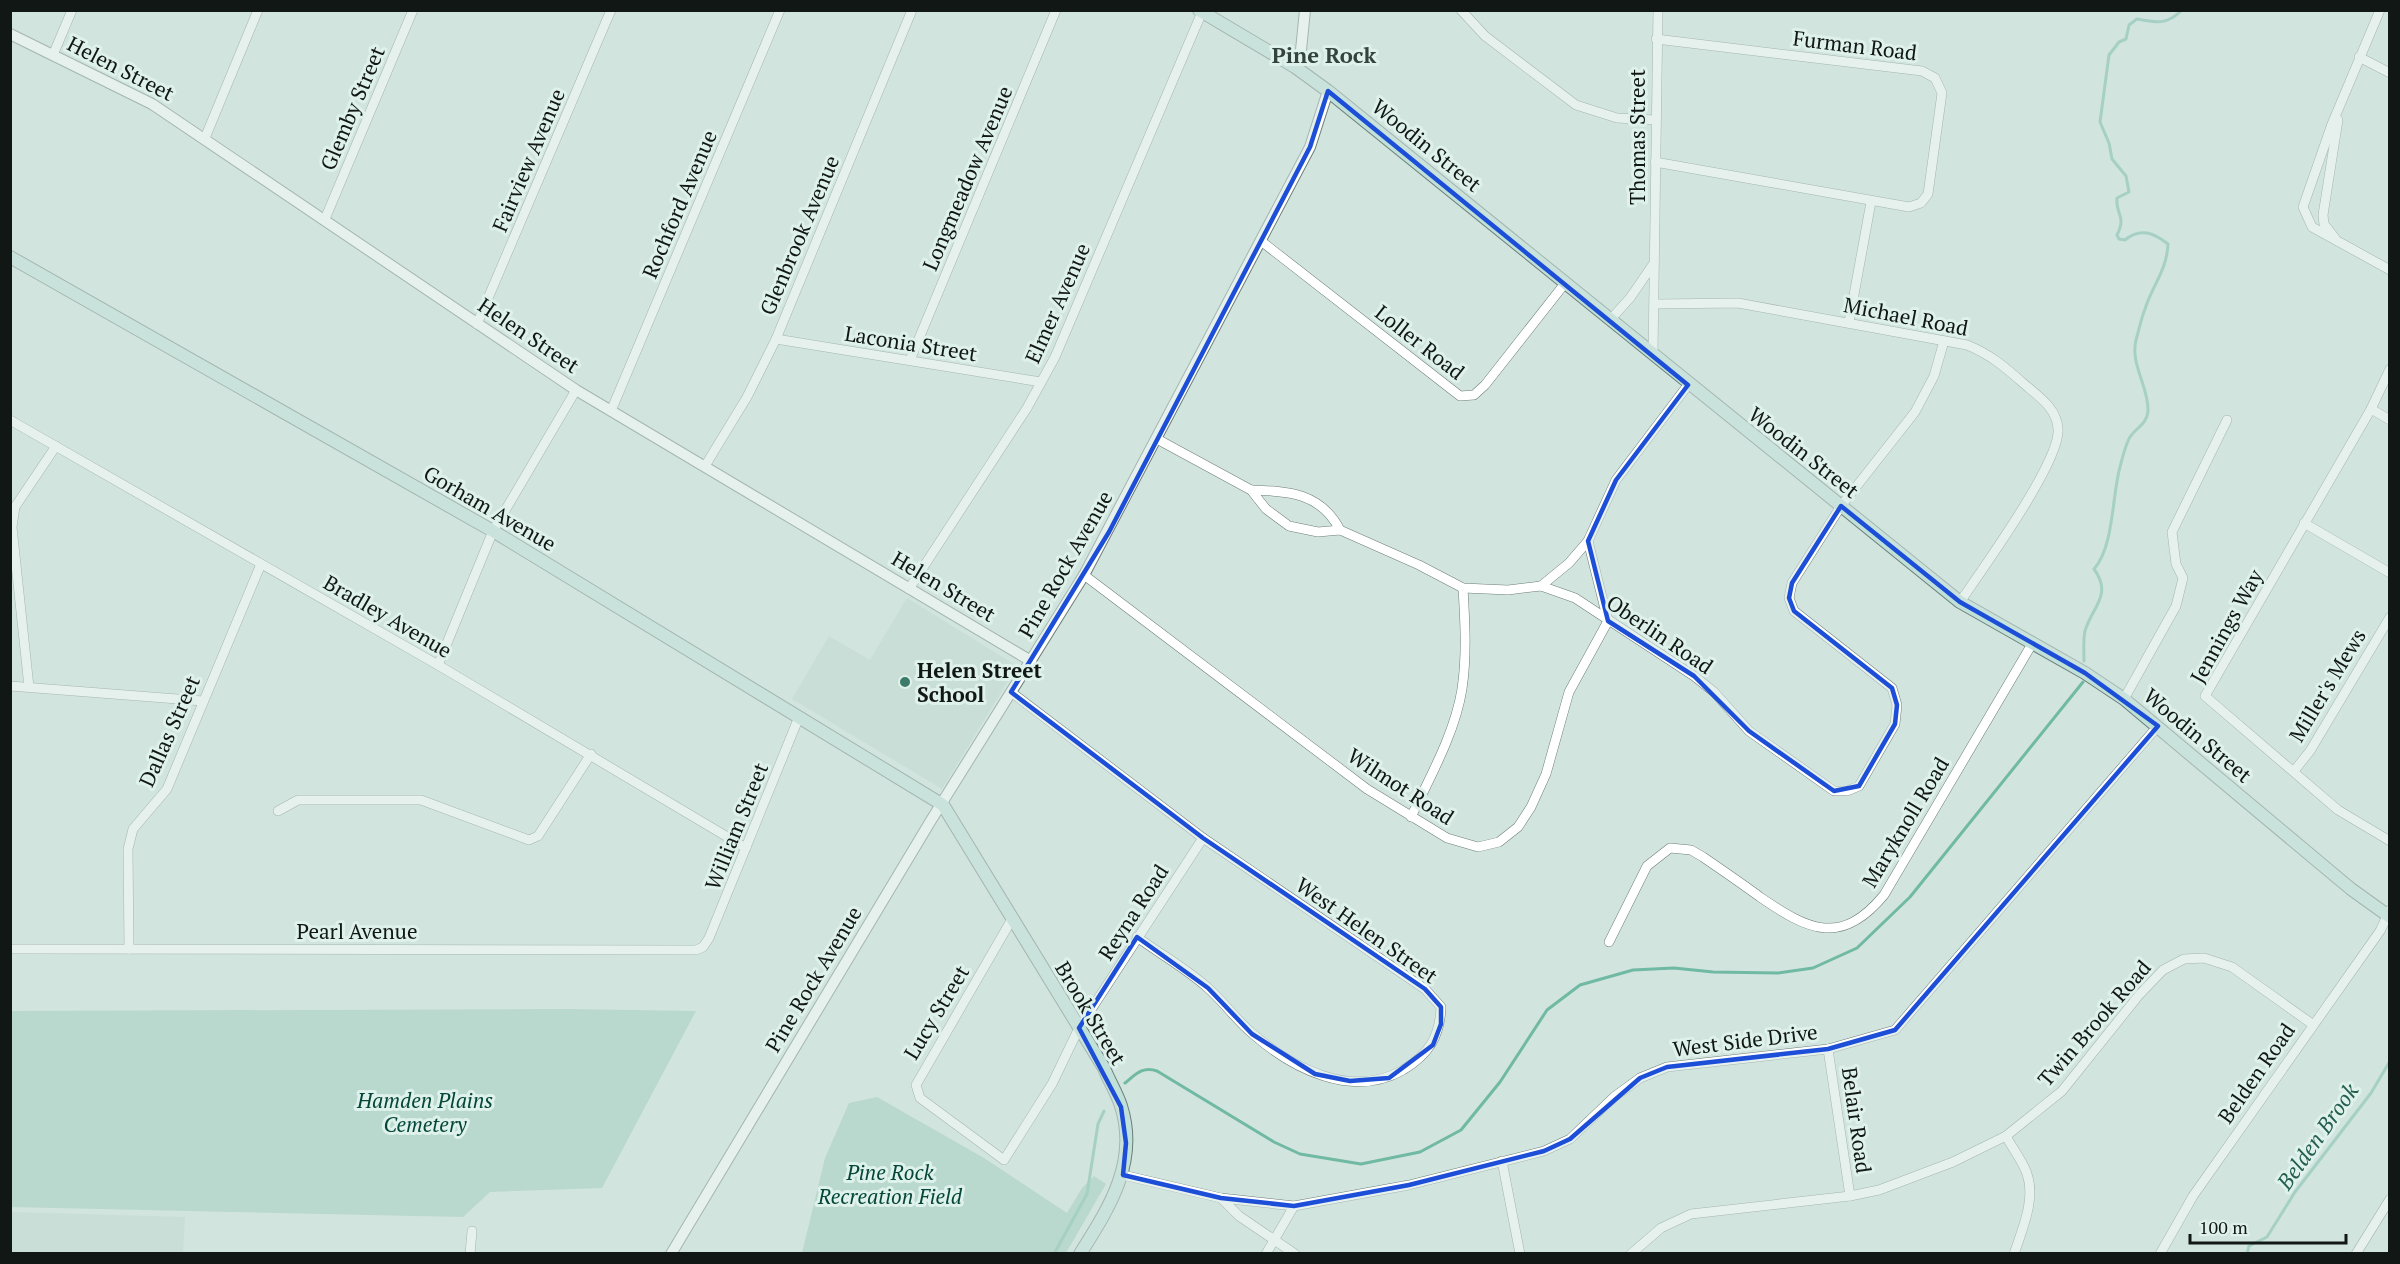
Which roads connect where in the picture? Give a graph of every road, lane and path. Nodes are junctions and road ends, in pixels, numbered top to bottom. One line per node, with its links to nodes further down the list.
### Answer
1 (72, 10): 15 (street)
2 (258, 10): 22 (street)
3 (413, 10): 25 (street, Glemby Street)
4 (611, 10): 35 (street, Fairview Avenue)
5 (780, 10): 45 (street, Rochford Avenue)
6 (912, 10): 36 (street, Glenbrook Avenue)
7 (1056, 10): 39 (street, Longmeadow Avenue)
8 (1305, 10): 17 (street)
9 (1461, 10): 21 (street)
10 (1658, 10): 14 (street, Thomas Street)
11 (2380, 10): 16 (street)
12 (1201, 11): 17 (main road, Woodin Street); 41 (street, Elmer Avenue)
13 (10, 34): 15 (street, Helen Street)
14 (1656, 39): 21 (street, Thomas Street); 24 (street, Furman Road)
15 (53, 55): 22 (street, Helen Street)
16 (2359, 57): 18 (street); 20 (street)
17 (1295, 67): 19 (main road, Woodin Street)
18 (2390, 74)
19 (1328, 91): 27 (street, Pine Rock Avenue); 31 (main road, Woodin Street)
20 (2340, 107): 26 (street); 26 (street)
21 (1655, 120): 23 (street, Thomas Street)
22 (205, 138): 25 (street, Helen Street)
23 (1655, 162): 24 (street, Furman Road); 29 (street, Thomas Street)
24 (1871, 202): 34 (street)
25 (325, 219): 35 (street, Helen Street)
26 (2335, 238): 30 (street)
27 (1261, 242): 31 (street, Loller Road); 49 (street, Pine Rock Avenue)
28 (10, 257): 56 (main road, Gorham Avenue)
29 (1654, 263): 32 (street, Thomas Street); 33 (street)
30 (2390, 270)
31 (1566, 282): 33 (main road, Woodin Street)
32 (1656, 304): 34 (street, Michael Road); 38 (street, Thomas Street)
33 (1610, 320): 38 (main road, Woodin Street)
34 (1849, 322): 37 (street, Michael Road)
35 (477, 324): 43 (street, Helen Street)
36 (776, 339): 39 (street, Laconia Street); 51 (street, Glenbrook Avenue)
37 (1944, 341): 53 (street, Oberlin Road); 64 (street, Michael Road)
38 (1653, 354): 42 (main road, Woodin Street)
39 (910, 360): 41 (street, Laconia Street)
40 (2390, 369): 44 (street, Jennings Way)
41 (1041, 382): 63 (street, Elmer Avenue)
42 (1688, 384): 53 (main road, Woodin Street); 57 (street)
43 (576, 390): 45 (street, Helen Street); 56 (street)
44 (2371, 409): 48 (street); 54 (street, Jennings Way)
45 (611, 411): 51 (street, Helen Street)
46 (10, 420): 50 (street, Bradley Avenue)
47 (2227, 420): 73 (street)
48 (2390, 420)
49 (1157, 439): 52 (street, Oberlin Road); 60 (street, Pine Rock Avenue)
50 (56, 446): 58 (street, Bradley Avenue); 71 (street)
51 (705, 466): 63 (street, Helen Street)
52 (1251, 490): 55 (street, Oberlin Road); 55 (street, Oberlin Road)
53 (1841, 506): 64 (main road, Woodin Street); 66 (street, Oberlin Road)
54 (2304, 523): 59 (street); 78 (street, Jennings Way)
55 (1340, 530): 62 (street, Oberlin Road)
56 (493, 531): 69 (street); 75 (main road, Gorham Avenue)
57 (1588, 542): 61 (street); 66 (street)
58 (261, 564): 69 (street, Bradley Avenue); 74 (street, Dallas Street)
59 (2390, 573)
60 (1084, 575): 68 (street, Pine Rock Avenue); 81 (street, Wilmot Road)
61 (1541, 586): 62 (street, Oberlin Road); 66 (street, Oberlin Road)
62 (1463, 588): 81 (street)
63 (909, 589): 68 (street, Helen Street)
64 (1960, 602): 67 (main road, Woodin Street)
65 (2390, 617): 78 (street, Miller's Mews)
66 (1608, 621): 81 (street, Wilmot Road)
67 (2032, 644): 73 (main road, Woodin Street); 88 (street, Maryknoll Road)
68 (1031, 661): 72 (street, Pine Rock Avenue)
69 (438, 665): 77 (street, Bradley Avenue)
70 (10, 686): 71 (street)
71 (29, 687): 74 (street)
72 (1011, 692): 79 (street, Pine Rock Avenue); 82 (street, West Helen Street)
73 (2124, 699): 76 (main road, Woodin Street)
74 (203, 701): 91 (street, Dallas Street)
75 (799, 717): 79 (main road, Gorham Avenue); 84 (street, William Street)
76 (2158, 726): 85 (main road, Woodin Street); 94 (street, West Side Drive)
77 (591, 754): 80 (street); 84 (street, Bradley Avenue)
78 (2294, 771): 83 (street, Jennings Way)
79 (943, 805): 86 (main road, Brook Street); 106 (street, Pine Rock Avenue)
80 (278, 811)
81 (1411, 817)
82 (1203, 838): 87 (street, Reyna Road); 87 (street, West Helen Street)
83 (2390, 841)
84 (746, 848): 89 (street, William Street)
85 (2389, 915): 92 (street, Belden Road)
86 (1012, 918): 93 (main road, Brook Street); 96 (street, Lucy Street)
87 (1137, 937): 93 (street, Reyna Road)
88 (1609, 942)
89 (703, 947): 91 (street, Pearl Avenue)
90 (10, 949): 91 (street, Pearl Avenue)
91 (129, 949)
92 (2312, 1024): 95 (street, Twin Brook Road); 113 (street, Belden Road)
93 (1079, 1028): 96 (street, Reyna Road); 98 (main road, Brook Street)
94 (1828, 1049): 97 (street, West Side Drive); 99 (street, Belair Road)
95 (2006, 1136): 99 (street, Twin Brook Road); 112 (street)
96 (1004, 1160)
97 (1502, 1161): 102 (street, West Side Drive); 110 (street)
98 (1123, 1175): 100 (street, West Side Drive); 107 (main road, Brook Street)
99 (1850, 1196): 111 (street, Twin Brook Road)
100 (1221, 1198): 102 (street, West Side Drive); 104 (street)
101 (2390, 1199): 114 (street)
102 (1294, 1206): 104 (street)
103 (472, 1231): 105 (street)
104 (1276, 1239): 108 (street); 109 (street)
105 (470, 1254)
106 (671, 1254)
107 (1080, 1254)
108 (1266, 1254)
109 (1295, 1254)
110 (1520, 1254)
111 (1631, 1254)
112 (2014, 1254)
113 (2160, 1254)
114 (2356, 1254)

